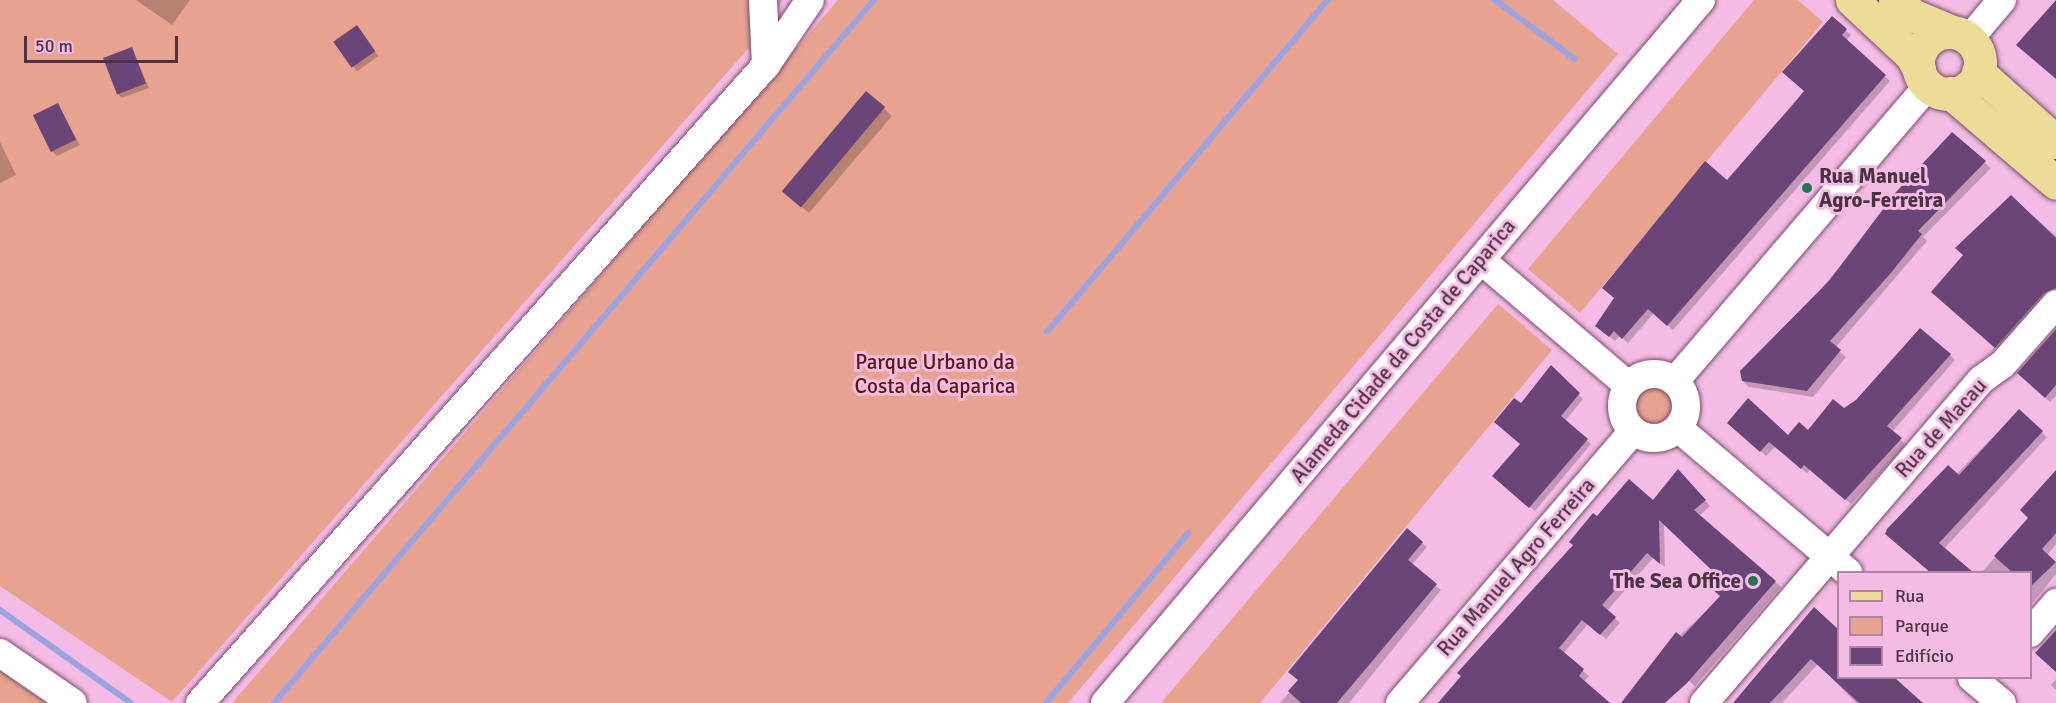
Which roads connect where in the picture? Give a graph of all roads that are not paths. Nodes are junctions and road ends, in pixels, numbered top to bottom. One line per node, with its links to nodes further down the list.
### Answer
1 (763, 0): 8 (street)
2 (810, 0): 8 (street)
3 (1701, 0): 13 (street, Alameda Cidade da Costa de Caparica)
4 (1852, 0): 10 (main road)
5 (1895, 0): 7 (main road)
6 (2002, 0): 7 (street)
7 (1960, 36): 9 (main road); 10 (main road)
8 (766, 65): 24 (street)
9 (1978, 72): 10 (main road); 11 (main road)
10 (1933, 83): 12 (main road); 15 (street)
11 (2056, 142)
12 (2056, 183)
13 (1480, 260): 16 (street); 25 (street, Alameda Cidade da Costa de Caparica)
14 (2056, 304): 19 (street, Rua de Macau)
15 (1675, 381): 16 (street); 17 (street)
16 (1629, 386): 18 (street)
17 (1678, 428): 18 (street); 19 (street)
18 (1633, 431): 26 (street, Rua Manuel Agro Ferreira)
19 (1839, 564): 27 (street, Rua de Macau)
20 (2056, 603): 21 (street)
21 (2032, 632)
22 (0, 653): 23 (street)
23 (73, 703)
24 (200, 703)
25 (1105, 703)
26 (1400, 703)
27 (1704, 703)

